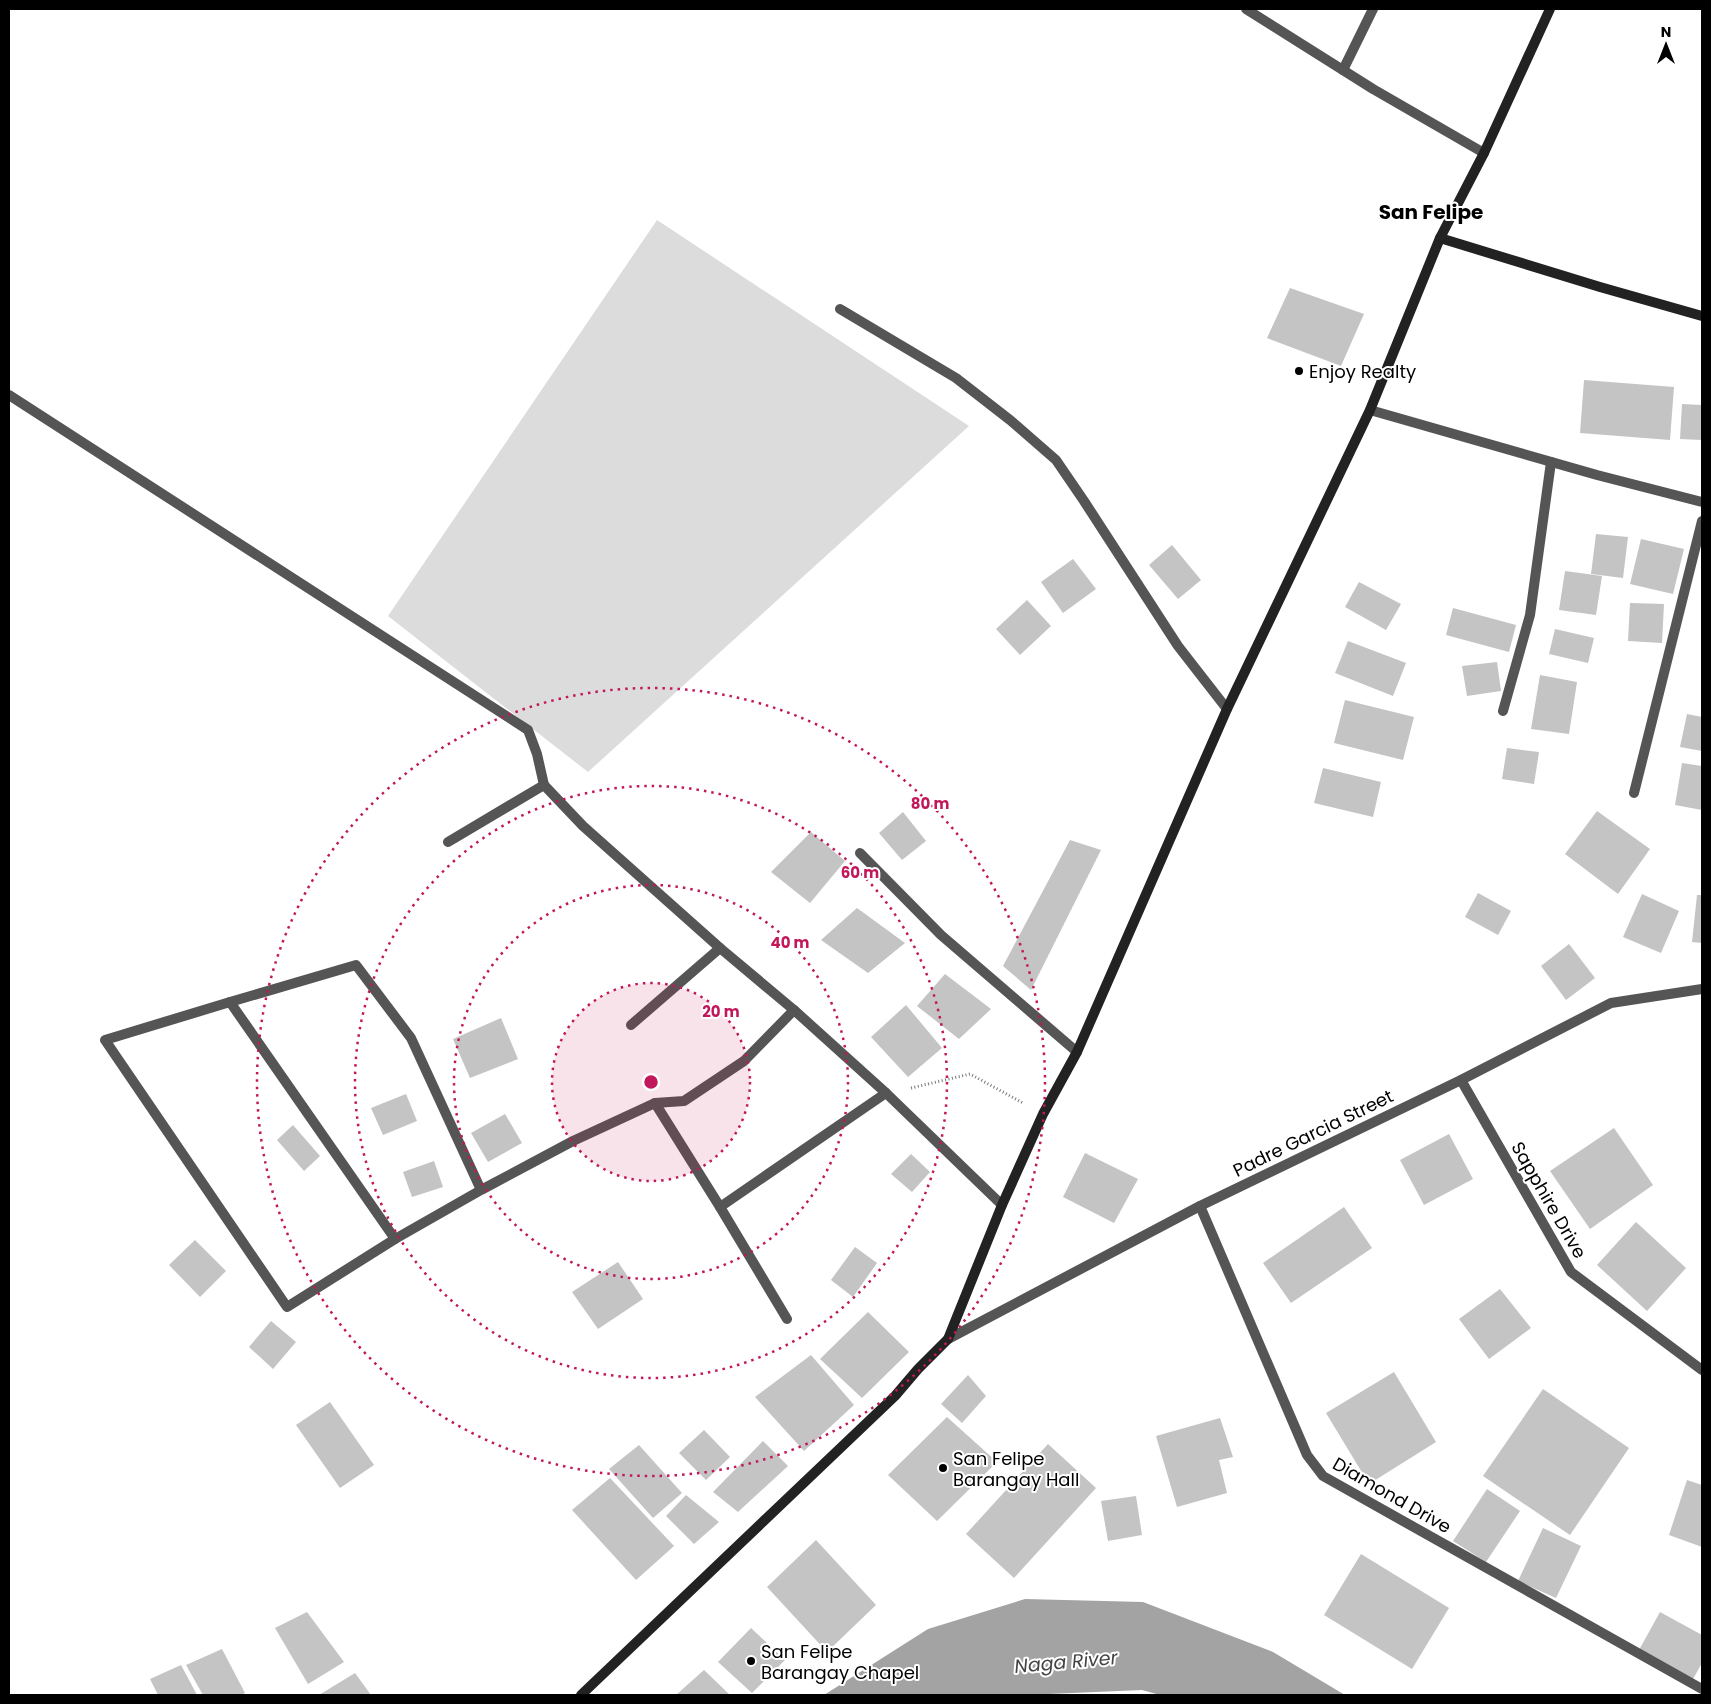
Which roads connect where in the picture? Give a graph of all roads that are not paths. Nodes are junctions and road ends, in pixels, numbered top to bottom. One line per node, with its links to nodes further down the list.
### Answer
1 (1246, 9): 4 (street)
2 (1373, 9): 4 (street)
3 (1550, 9): 5 (main road)
4 (1343, 70): 5 (street)
5 (1484, 153): 6 (main road)
6 (1440, 238): 8 (main road); 10 (main road)
7 (840, 309): 14 (street)
8 (1702, 316)
9 (9, 395): 16 (street)
10 (1370, 410): 11 (street); 14 (main road)
11 (1552, 462): 12 (street); 15 (street)
12 (1702, 502)
13 (1702, 521): 17 (street)
14 (1227, 709): 25 (main road)
15 (1504, 711)
16 (544, 785): 18 (street); 20 (street)
17 (1634, 793)
18 (448, 842)
19 (860, 853): 25 (street)
20 (720, 948): 23 (street); 24 (street)
21 (1702, 989): 26 (street, Padre Garcia Street)
22 (230, 1002): 29 (street); 33 (street); 33 (street)
23 (794, 1010): 27 (street); 28 (street)
24 (631, 1024)
25 (1077, 1052): 30 (main road)
26 (1461, 1080): 31 (street, Padre Garcia Street); 36 (street, Sapphire Drive)
27 (886, 1093): 30 (street); 32 (street)
28 (654, 1103): 29 (street); 32 (street)
29 (481, 1190): 33 (street)
30 (1002, 1205): 35 (main road)
31 (1200, 1206): 35 (street, Padre Garcia Street); 37 (street, Diamond Drive)
32 (720, 1207): 34 (street)
33 (395, 1239)
34 (787, 1320)
35 (948, 1339): 38 (main road)
36 (1702, 1370)
37 (1702, 1689)
38 (581, 1695)

